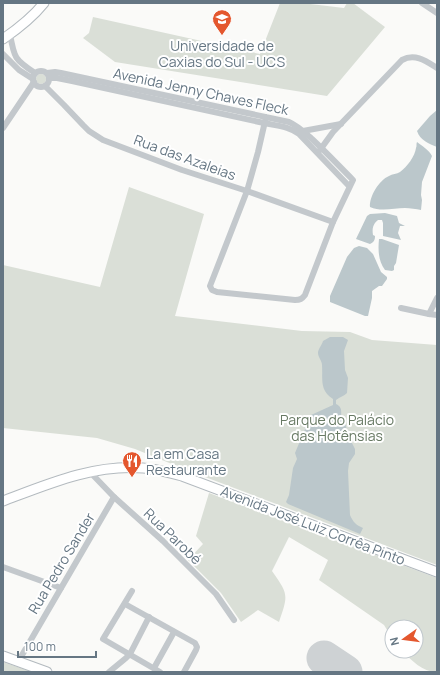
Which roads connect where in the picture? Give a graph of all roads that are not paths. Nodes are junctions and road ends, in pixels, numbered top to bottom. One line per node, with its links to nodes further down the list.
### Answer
1 (44, 3): 4 (street)
2 (422, 3): 3 (street)
3 (437, 13)
4 (6, 37): 8 (street)
5 (3, 54): 8 (street)
6 (437, 68): 11 (street)
7 (48, 76): 8 (street); 9 (street); 10 (street, Avenida Jenny Chaves Fleck)
8 (34, 78): 9 (street); 12 (street)
9 (45, 86): 15 (street, Rua das Azaleias)
10 (265, 120): 13 (street, Avenida Jenny Chaves Fleck); 15 (street)
11 (342, 124): 13 (street); 14 (street)
12 (3, 128)
13 (301, 132): 14 (street, Avenida Jenny Chaves Fleck)
14 (320, 151): 16 (street, Avenida Jenny Chaves Fleck)
15 (247, 191): 16 (street, Rua das Azaleias); 16 (street)
16 (334, 222)
17 (437, 298): 19 (street)
18 (401, 308): 19 (street)
19 (429, 314): 20 (street)
20 (437, 315)
21 (90, 472): 22 (street, Rua Parobé); 23 (street, Avenida José Luiz Corrêa Pinto); 25 (street, Avenida José Luiz Corrêa Pinto)
22 (114, 497): 26 (street, Rua Pedro Sander); 30 (street, Rua Parobé)
23 (3, 501)
24 (3, 567): 26 (street)
25 (437, 572)
26 (61, 588): 34 (street, Rua Pedro Sander)
27 (132, 591): 28 (street)
28 (125, 604): 29 (street); 32 (street)
29 (149, 617): 31 (street); 32 (street)
30 (234, 620)
31 (174, 632): 35 (street); 38 (street)
32 (130, 654): 35 (street); 37 (street)
33 (3, 656): 34 (street)
34 (18, 662): 36 (street)
35 (157, 670)
36 (47, 672)
37 (109, 672)
38 (184, 672)

